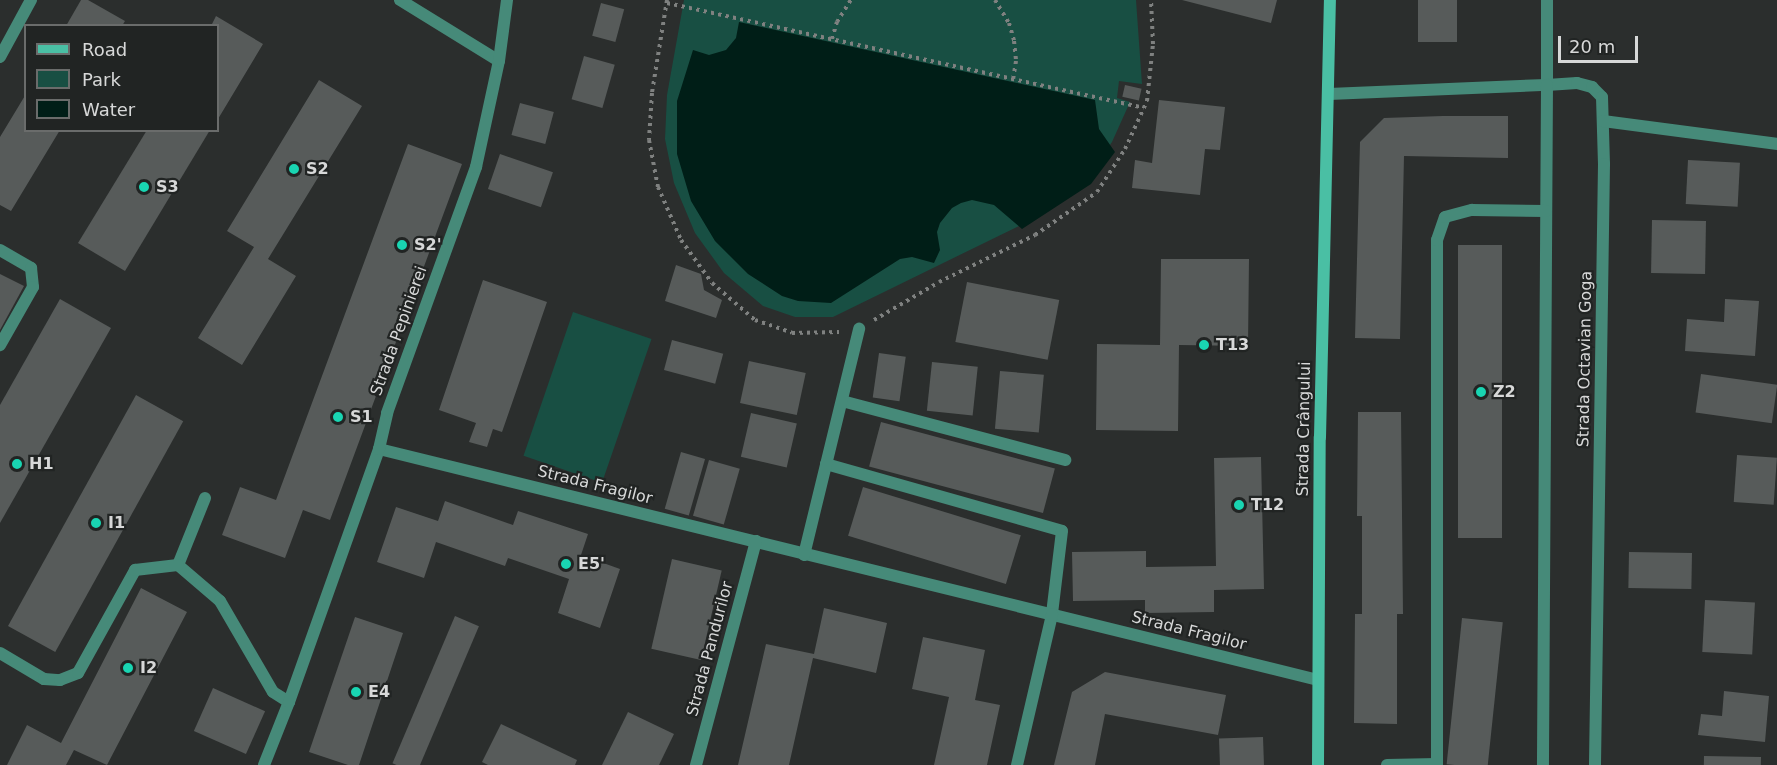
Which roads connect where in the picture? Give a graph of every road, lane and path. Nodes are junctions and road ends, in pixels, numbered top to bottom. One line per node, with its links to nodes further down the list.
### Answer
1 (31, 0): 11 (street)
2 (400, 0): 12 (street)
3 (507, 0): 12 (street, Strada Pepinierei)
4 (851, 0): 10 (path)
5 (995, 0): 13 (path)
6 (1151, 0): 16 (path)
7 (1330, 0): 15 (main road, Strada Crângului)
8 (1547, 0): 14 (street)
9 (667, 1): 10 (path); 21 (path)
10 (832, 39): 13 (path)
11 (0, 57)
12 (499, 61): 24 (street, Strada Pepinierei)
13 (1013, 79): 16 (path)
14 (1547, 85): 15 (street); 17 (street, Strada Octavian Goga); 19 (street)
15 (1329, 94): 33 (main road, Strada Crângului)
16 (1144, 108): 21 (path)
17 (1603, 121): 18 (street); 42 (street, Strada Octavian Goga)
18 (1777, 144)
19 (1546, 211): 35 (street); 41 (street)
20 (0, 250): 22 (street)
21 (859, 329): 23 (street)
22 (0, 345)
23 (842, 401): 25 (street); 26 (street)
24 (379, 449): 28 (street, Strada Fragilor); 34 (street, Strada Pepinierei)
25 (1065, 460)
26 (826, 464): 29 (street); 31 (street)
27 (205, 498): 30 (street)
28 (756, 542): 29 (street, Strada Fragilor); 37 (street, Strada Pandurilor)
29 (804, 555): 31 (street, Strada Fragilor)
30 (177, 565): 32 (street); 34 (street)
31 (1052, 614): 33 (street, Strada Fragilor); 38 (street)
32 (0, 653)
33 (1318, 680): 39 (main road, Strada Crângului)
34 (289, 702): 36 (street, Strada Pepinierei)
35 (1437, 764): 40 (street)
36 (264, 765)
37 (696, 765)
38 (1017, 765)
39 (1318, 765)
40 (1387, 765)
41 (1543, 765)
42 (1595, 765)

